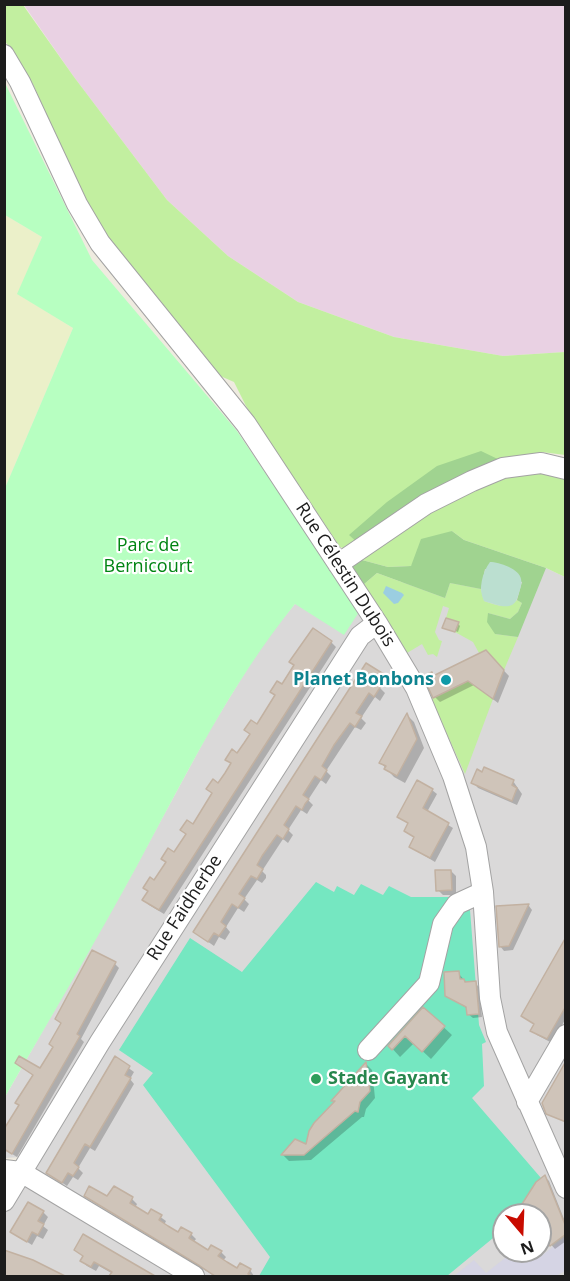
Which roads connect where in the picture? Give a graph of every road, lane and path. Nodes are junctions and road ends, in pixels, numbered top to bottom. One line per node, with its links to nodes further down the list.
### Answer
1 (4, 55): 3 (street, Rue Célestin Dubois)
2 (566, 469): 3 (street)
3 (338, 564): 4 (street, Rue Célestin Dubois)
4 (377, 623): 5 (street, Rue Célestin Dubois); 9 (street, Rue Faidherbe)
5 (483, 892): 7 (street); 8 (street, Rue Célestin Dubois)
6 (566, 1035): 8 (street)
7 (368, 1050)
8 (528, 1102): 10 (street, Rue Célestin Dubois)
9 (13, 1171): 11 (street, Rue Faidherbe); 12 (street)
10 (566, 1188)
11 (4, 1201)
12 (194, 1276)

